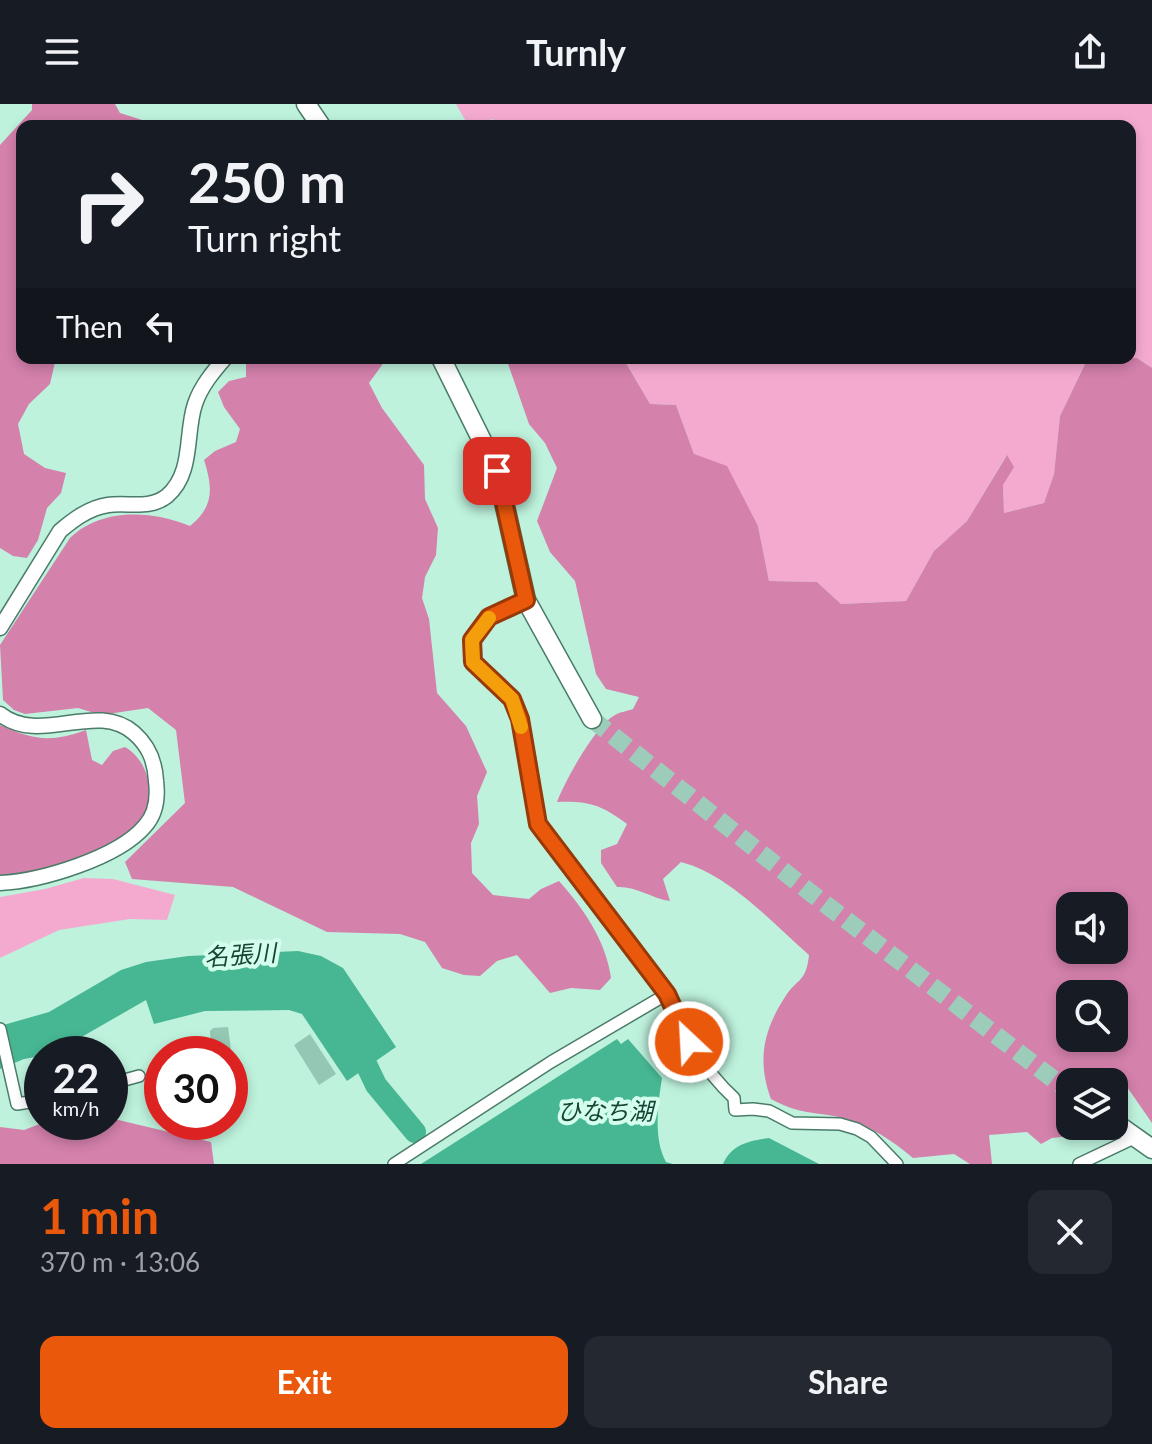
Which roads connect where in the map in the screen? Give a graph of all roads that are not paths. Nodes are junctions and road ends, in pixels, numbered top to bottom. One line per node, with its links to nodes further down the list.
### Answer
1 (220, 364): 4 (street)
2 (444, 364): 3 (highway)
3 (526, 600): 6 (highway); 8 (street)
4 (0, 628)
5 (0, 714): 7 (street)
6 (592, 719)
7 (0, 883)
8 (667, 994): 16 (street); 17 (street)
9 (0, 1029): 12 (street)
10 (139, 1076): 11 (street)
11 (128, 1079)
12 (24, 1103)
13 (1128, 1132): 14 (highway)
14 (1136, 1137): 15 (highway); 18 (street)
15 (1152, 1149)
16 (394, 1164)
17 (897, 1164)
18 (1079, 1164)

